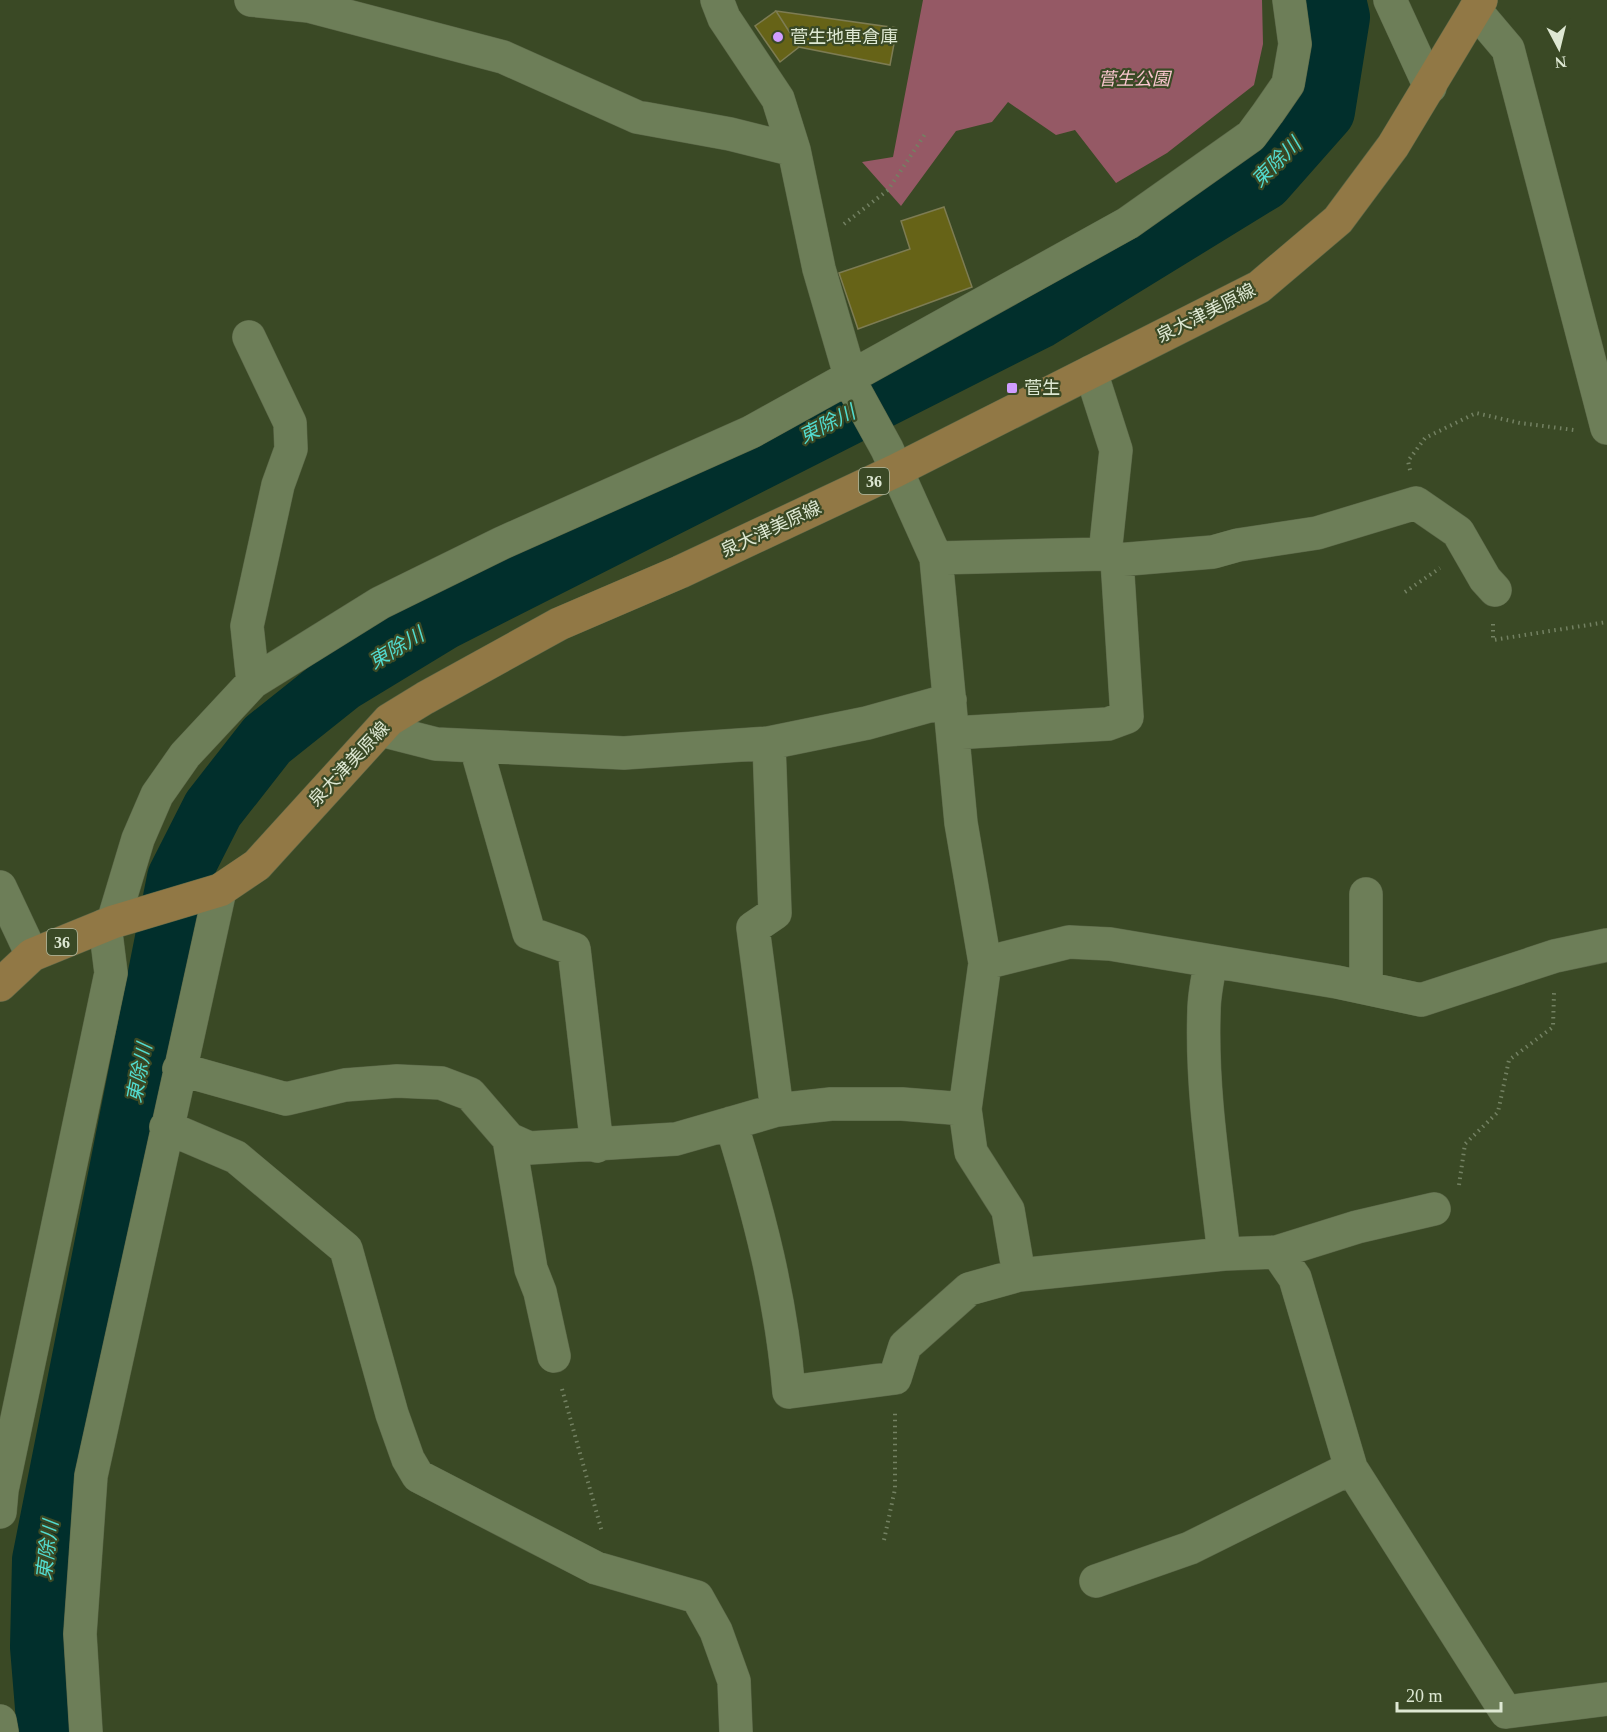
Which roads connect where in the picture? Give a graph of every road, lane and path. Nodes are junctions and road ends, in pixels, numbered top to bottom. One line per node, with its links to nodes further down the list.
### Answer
1 (251, 0): 8 (street)
2 (717, 0): 8 (street)
3 (1289, 0): 12 (street)
4 (1390, 0): 6 (street)
5 (1478, 5): 6 (main road, 泉大津美原線 / 36); 13 (street)
6 (1430, 87): 11 (main road, 泉大津美原線 / 36)
7 (925, 134): 9 (path)
8 (794, 150): 9 (street)
9 (814, 246): 12 (street)
10 (249, 337): 22 (street)
11 (1091, 372): 14 (main road, 泉大津美原線 / 36); 17 (street)
12 (852, 383): 14 (street); 22 (street)
13 (1596, 430): 15 (path)
14 (891, 460): 18 (street); 24 (main road, 泉大津美原線 / 36)
15 (1416, 503): 16 (street); 17 (street)
16 (1467, 549): 19 (street); 20 (path)
17 (1111, 557): 18 (street); 25 (street)
18 (936, 558): 23 (street)
19 (1495, 590): 21 (path)
20 (1405, 592)
21 (1607, 622)
22 (253, 682): 31 (street)
23 (950, 700): 25 (street); 26 (street)
24 (381, 730): 27 (street); 29 (main road, 泉大津美原線 / 36)
25 (953, 734): 36 (street)
26 (769, 743): 27 (street); 41 (street)
27 (476, 747): 45 (street)
28 (0, 887): 33 (street)
29 (213, 893): 31 (main road, 泉大津美原線 / 36); 39 (street)
30 (1366, 894): 38 (street)
31 (117, 921): 33 (main road, 泉大津美原線 / 36); 53 (street)
32 (1607, 945): 34 (street)
33 (32, 955): 37 (main road, 泉大津美原線 / 36)
34 (1555, 956): 38 (street); 46 (path)
35 (1211, 961): 36 (street); 38 (street); 48 (street)
36 (985, 963): 40 (street)
37 (0, 985)
38 (1366, 988)
39 (178, 1069): 43 (street); 44 (street)
40 (966, 1109): 41 (street); 49 (street)
41 (777, 1110): 42 (street)
42 (730, 1123): 45 (street); 51 (street)
43 (166, 1127): 55 (street); 61 (street)
44 (509, 1139): 45 (street); 50 (street)
45 (597, 1146)
46 (1434, 1209): 47 (street)
47 (1277, 1252): 48 (street); 52 (street)
48 (1224, 1254): 49 (street)
49 (1019, 1275): 51 (street)
50 (554, 1356): 55 (path)
51 (895, 1378): 54 (path)
52 (1351, 1468): 56 (street); 59 (street)
53 (0, 1512)
54 (884, 1540)
55 (613, 1573): 62 (street)
56 (1096, 1581)
57 (1607, 1699): 59 (street)
58 (0, 1721): 60 (street)
59 (1507, 1722)
60 (2, 1732)
61 (86, 1732)
62 (736, 1732)

